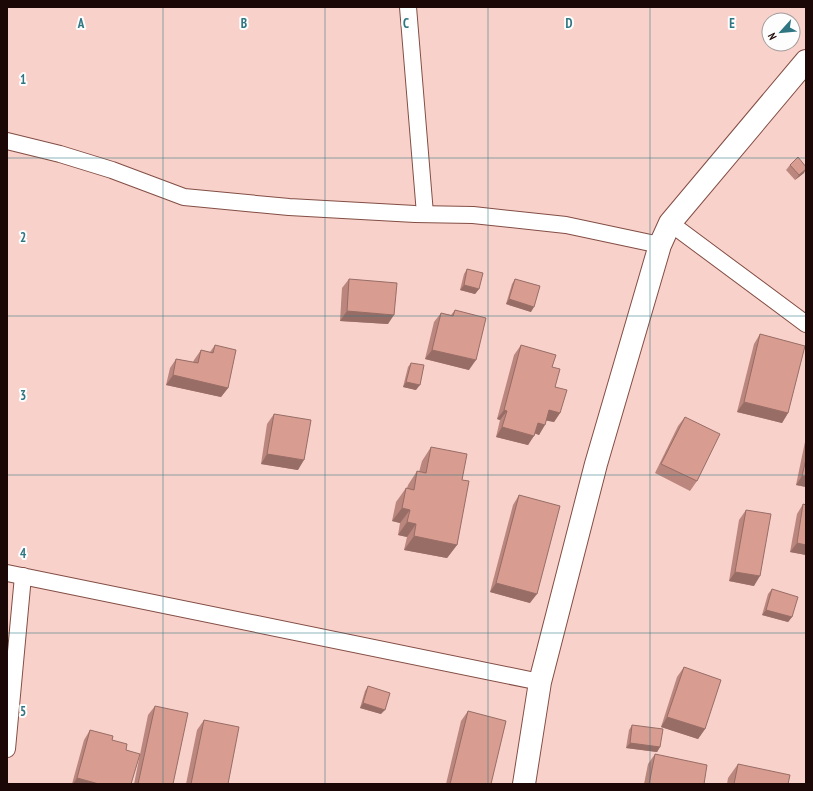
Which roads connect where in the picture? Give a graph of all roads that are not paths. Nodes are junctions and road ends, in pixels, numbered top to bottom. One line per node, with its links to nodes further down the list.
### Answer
1 (408, 7): 4 (lane)
2 (806, 61): 5 (street)
3 (7, 141): 4 (lane)
4 (424, 214): 6 (lane)
5 (670, 223): 6 (street); 7 (lane)
6 (660, 245): 10 (street)
7 (806, 324)
8 (7, 574): 9 (lane)
9 (23, 576): 10 (lane); 11 (lane)
10 (540, 682): 12 (street)
11 (7, 749)
12 (524, 784)

